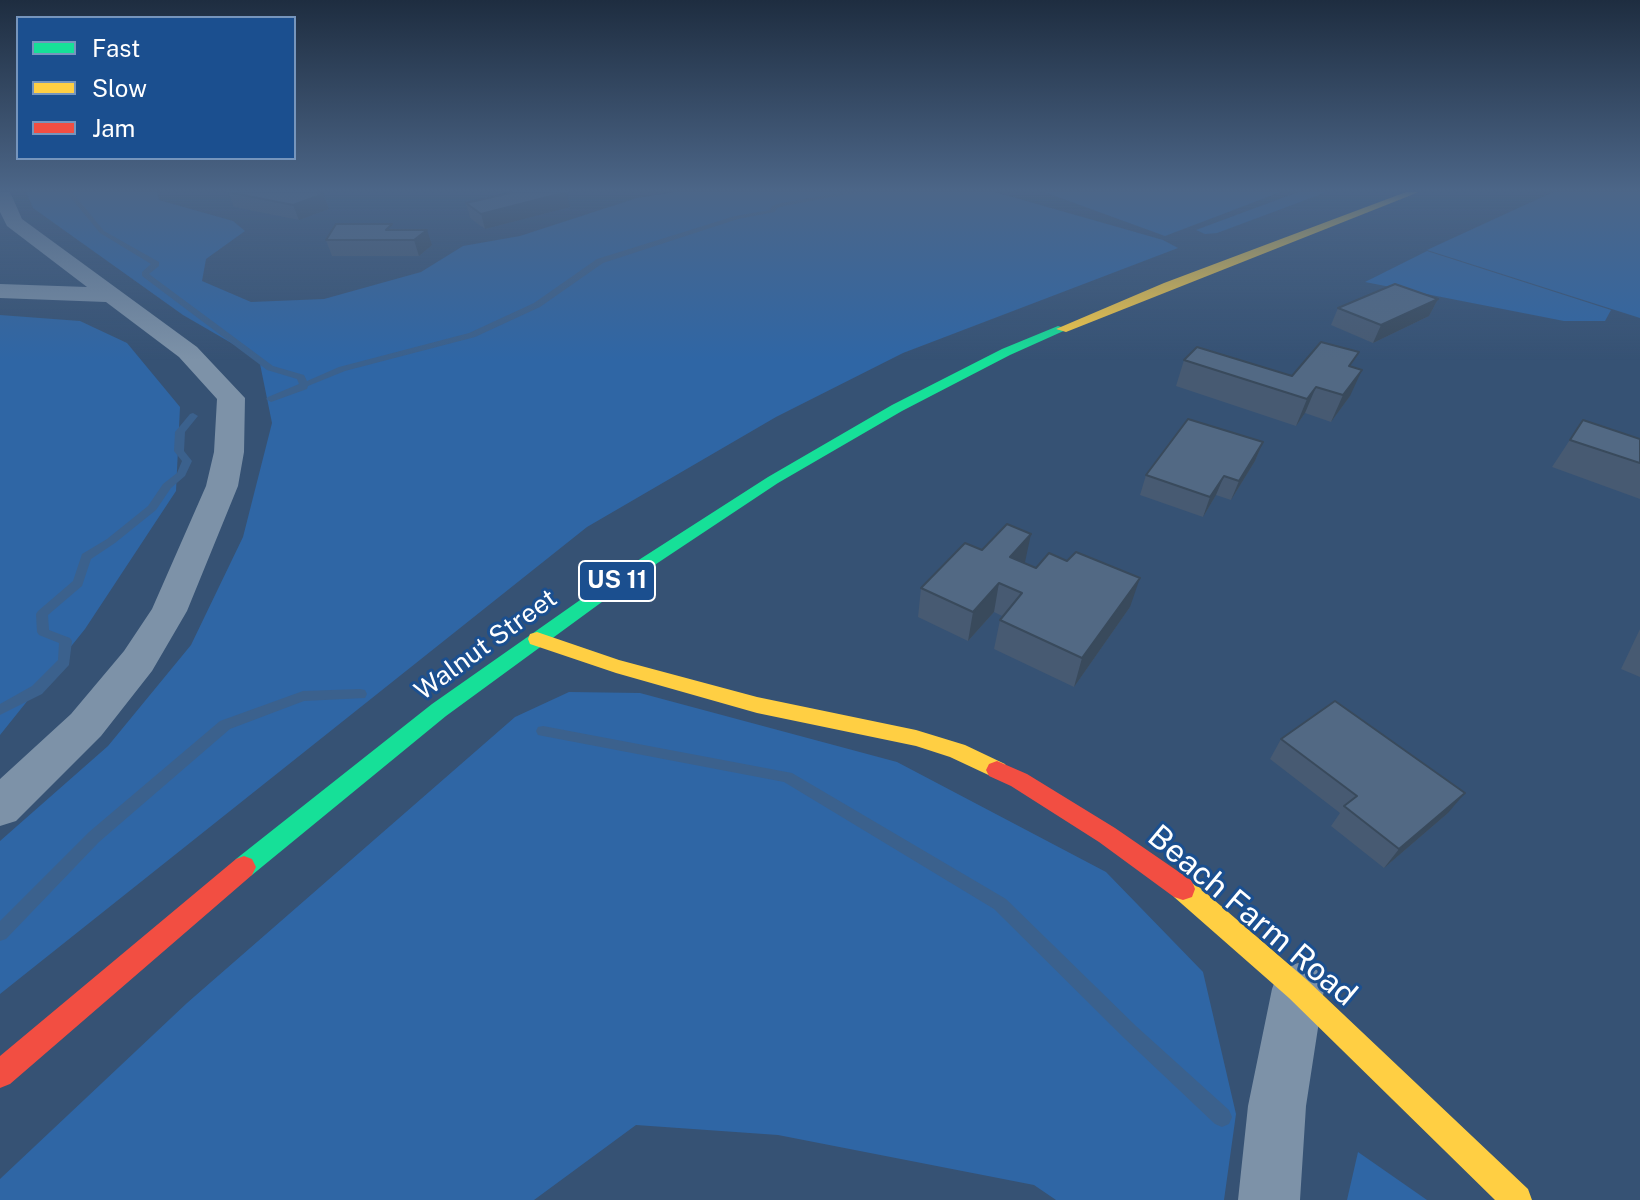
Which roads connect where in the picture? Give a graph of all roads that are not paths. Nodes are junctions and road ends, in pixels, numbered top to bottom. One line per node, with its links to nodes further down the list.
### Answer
1 (44, 248): 4 (street)
2 (1266, 248): 5 (main road, Walnut Street / US 11)
3 (0, 291): 4 (street)
4 (113, 295): 6 (street)
5 (537, 639): 7 (main road, Beach Farm Road); 8 (main road, Walnut Street / US 11)
6 (0, 807)
7 (1298, 989): 9 (street); 10 (main road, Beach Farm Road)
8 (0, 1074)
9 (1269, 1200)
10 (1517, 1200)

